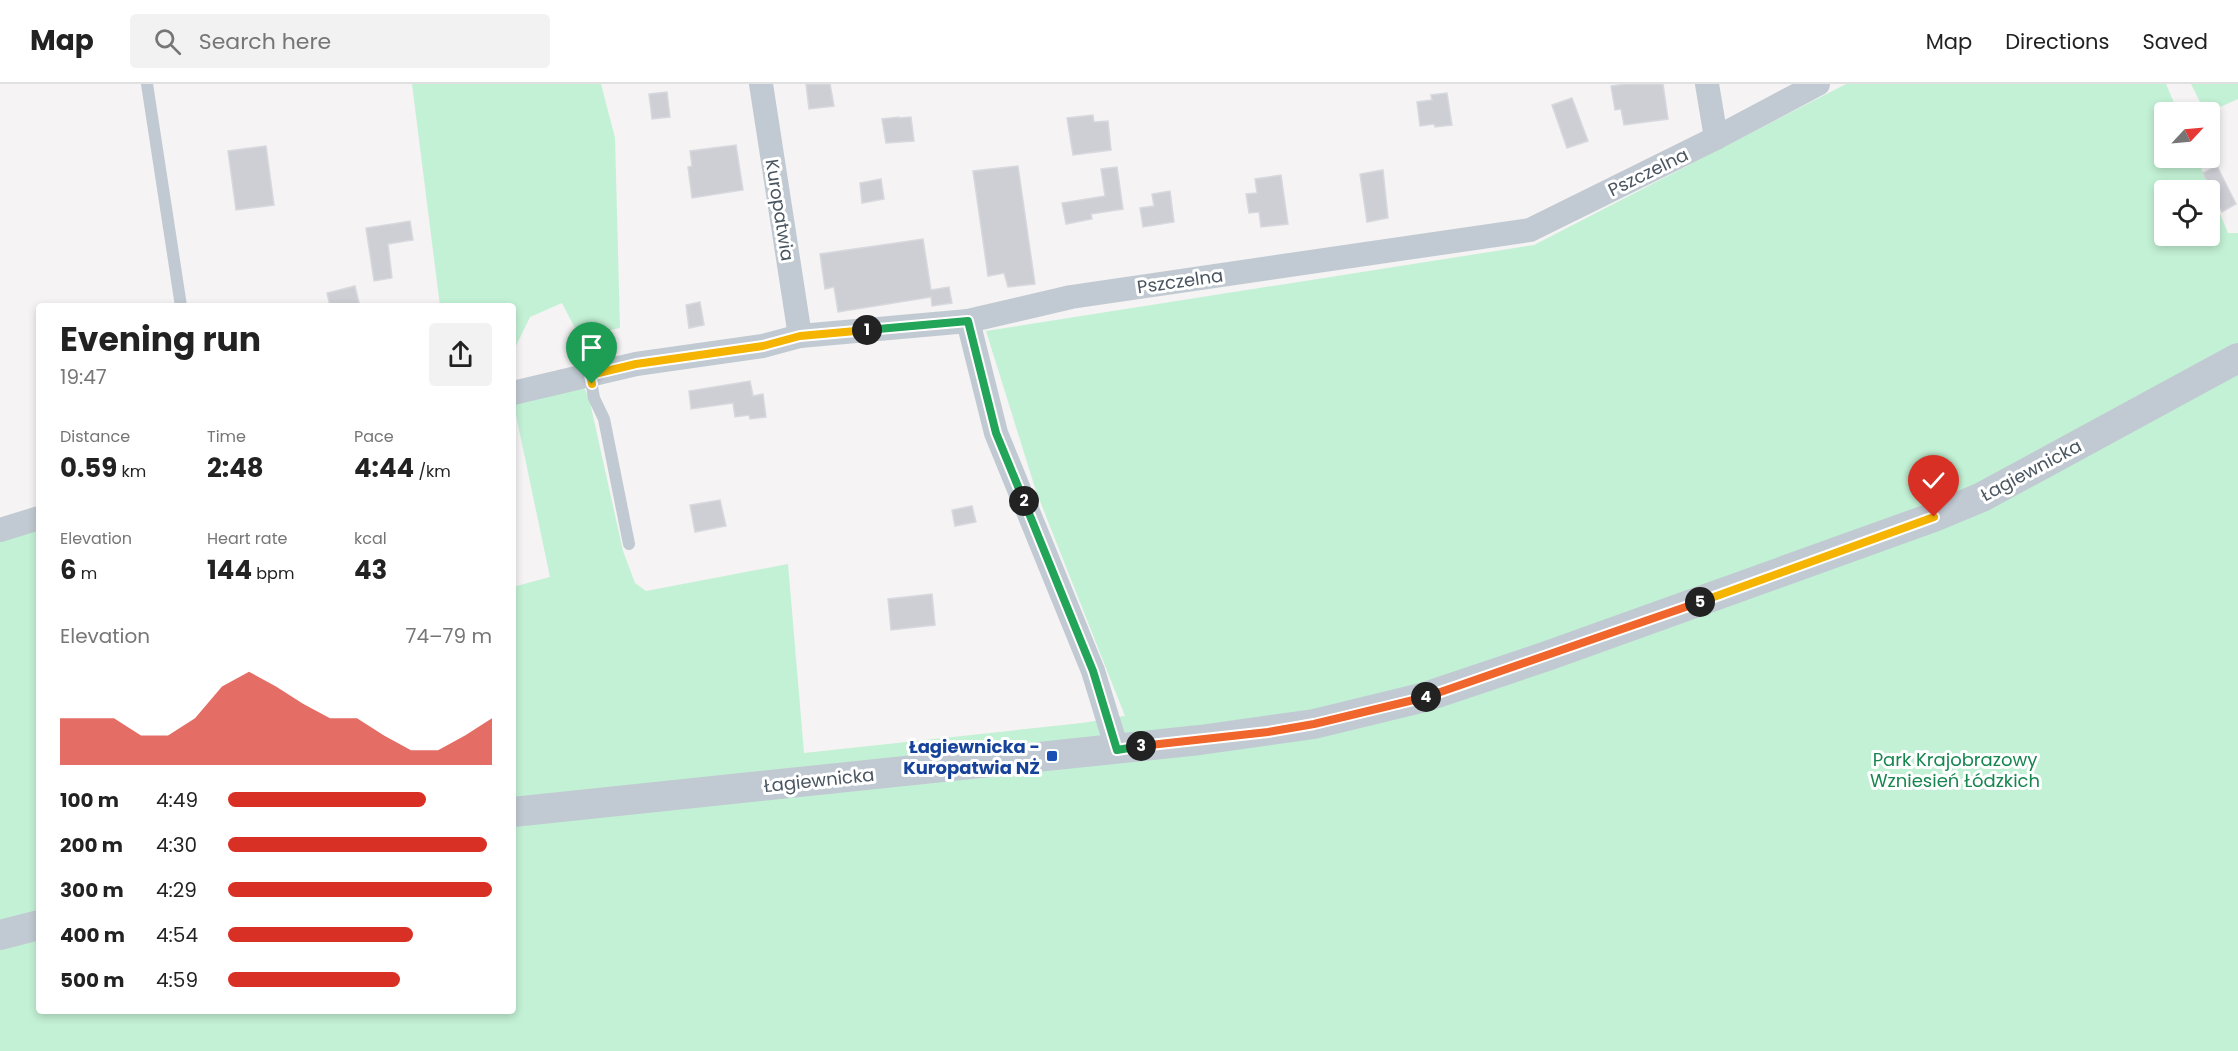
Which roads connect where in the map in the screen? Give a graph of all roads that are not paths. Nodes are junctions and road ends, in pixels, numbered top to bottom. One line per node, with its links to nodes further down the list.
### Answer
1 (147, 84): 6 (lane)
2 (761, 84): 8 (street, Kuropatwia)
3 (1707, 84): 5 (street)
4 (1818, 84): 5 (street, Pszczelna)
5 (1716, 138): 7 (street, Pszczelna)
6 (181, 303)
7 (968, 321): 8 (street, Pszczelna); 15 (street)
8 (800, 336): 10 (street, Pszczelna)
9 (2238, 358): 15 (street, Łagiewnicka)
10 (590, 375): 11 (street, Pszczelna); 14 (lane)
11 (516, 392)
12 (36, 519): 13 (street)
13 (0, 530)
14 (629, 544)
15 (1117, 750): 16 (street, Łagiewnicka)
16 (516, 812)
17 (36, 926): 18 (street)
18 (0, 935)

